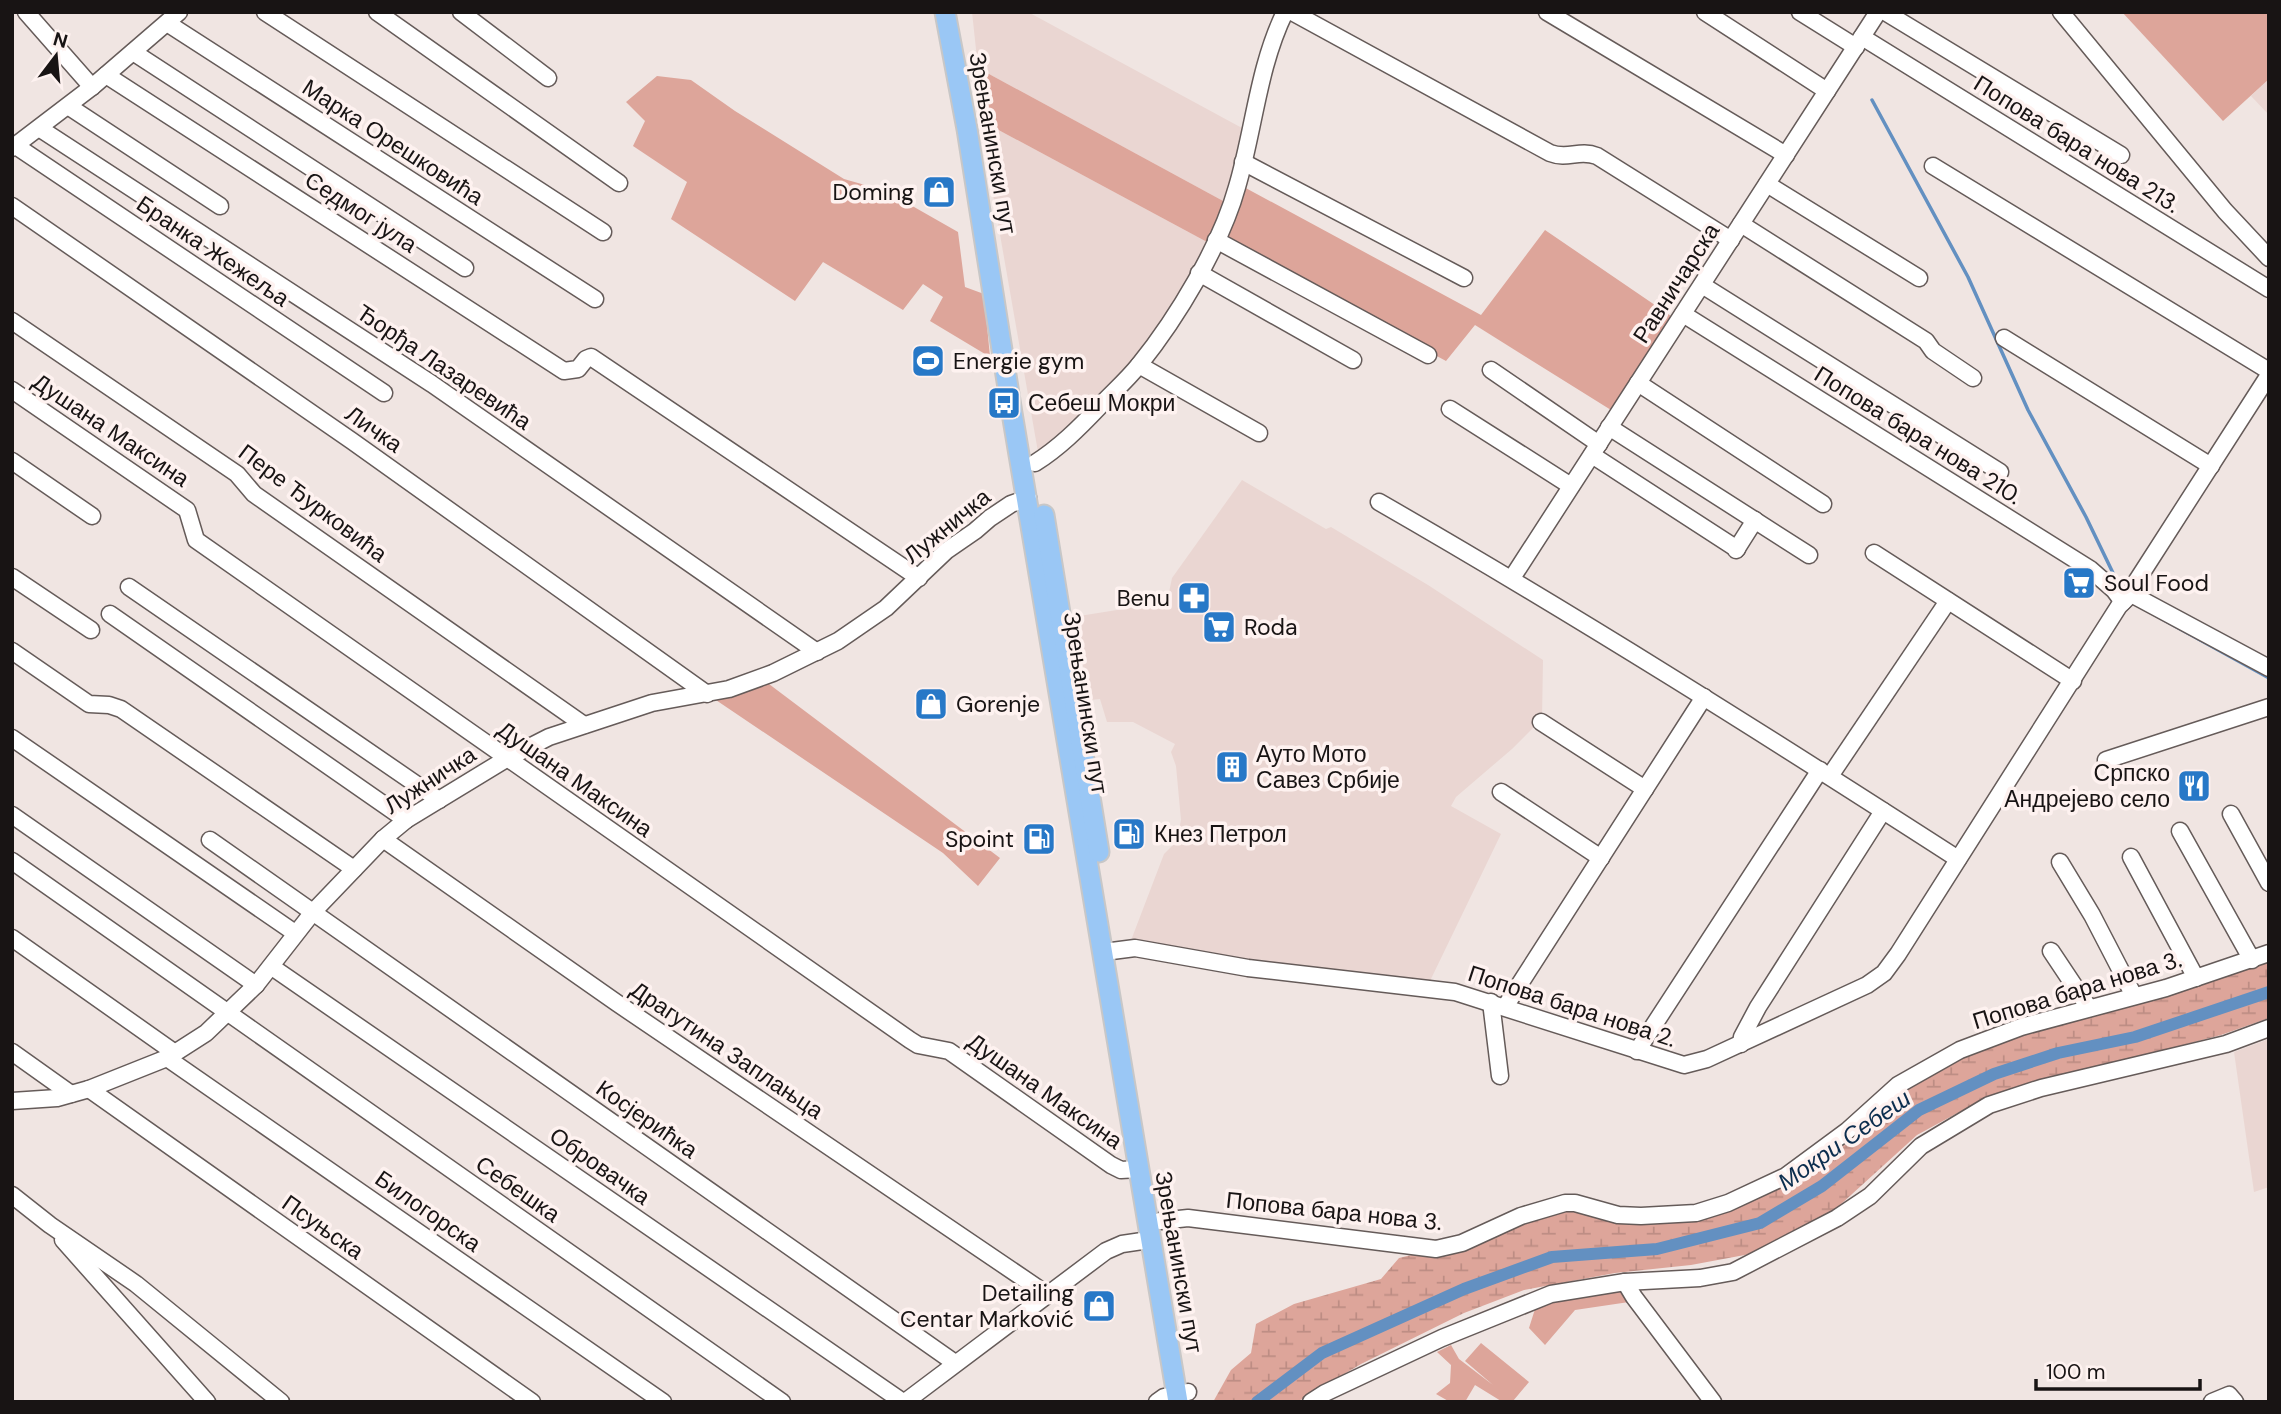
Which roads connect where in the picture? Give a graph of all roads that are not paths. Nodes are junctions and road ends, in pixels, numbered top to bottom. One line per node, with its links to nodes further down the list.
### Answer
1 (26, 12): 20 (street)
2 (265, 12): 34 (street)
3 (377, 12): 29 (street)
4 (461, 12): 19 (street)
5 (946, 12): 66 (main road, Зрењанински пут)
6 (958, 12): 62 (main road, Зрењанински пут)
7 (1285, 12): 27 (street)
8 (1292, 12): 36 (street)
9 (1547, 12): 25 (street)
10 (1705, 12): 21 (street)
11 (1800, 12): 16 (street, Попова бара нова 213.)
12 (1878, 12): 16 (street, Равничарска)
13 (1885, 12): 26 (street)
14 (2062, 12): 37 (street)
15 (173, 18): 17 (street); 44 (street, Марка Орешковића)
16 (1859, 42): 21 (street, Равничарска); 43 (street, Попова бара нова 213.)
17 (133, 52): 18 (street); 38 (street)
18 (106, 75): 20 (street); 74 (street, Седмог јула)
19 (548, 78)
20 (92, 87): 22 (street)
21 (1827, 91): 25 (street, Равничарска)
22 (68, 106): 23 (street); 32 (street)
23 (39, 128): 24 (street); 82 (street, Ђорђа Лазаревића)
24 (14, 147): 56 (street, Бранка Жежеља)
25 (1786, 155): 30 (street, Равничарска)
26 (2121, 155)
27 (1243, 162): 35 (street); 40 (street)
28 (1933, 166): 52 (street)
29 (619, 183)
30 (1767, 184): 33 (street, Равничарска); 41 (street)
31 (12, 206): 85 (street, Личка)
32 (220, 206)
33 (1741, 224): 36 (street, Равничарска); 53 (street)
34 (603, 232)
35 (1216, 240): 39 (street); 48 (street)
36 (1731, 240): 42 (street, Равничарска)
37 (2269, 258)
38 (465, 268)
39 (1199, 273): 49 (street); 50 (street)
40 (1464, 278)
41 (1919, 278)
42 (1702, 285): 45 (street, Равничарска); 64 (street)
43 (2269, 289)
44 (595, 299)
45 (1683, 314): 54 (street, Равничарска); 77 (street, Попова бара нова 210.)
46 (12, 321): 89 (street, Пере Ђурковића)
47 (2004, 338): 63 (street)
48 (1428, 355)
49 (1353, 360)
50 (1139, 365): 59 (street); 62 (street)
51 (1491, 370): 60 (street)
52 (2269, 373): 63 (street, Попова бара нова 2.)
53 (1973, 378)
54 (1638, 383): 58 (street, Равничарска); 68 (street)
55 (12, 390): 91 (street, Душана Максина)
56 (384, 393)
57 (1450, 409): 65 (street)
58 (1609, 427): 60 (street, Равничарска); 70 (street)
59 (1259, 433)
60 (1595, 449): 65 (street, Равничарска); 70 (street)
61 (12, 461): 69 (street)
62 (1035, 463): 114 (main road, Зрењанински пут)
63 (2211, 466): 77 (street, Попова бара нова 2.)
64 (2000, 472)
65 (1571, 486): 75 (street, Равничарска)
66 (1028, 498): 74 (street, Лужничка); 114 (main road, Зрењанински пут)
67 (1379, 502): 75 (street)
68 (1823, 504)
69 (92, 516)
70 (1755, 520): 72 (street)
71 (1874, 553): 78 (street)
72 (1809, 555)
73 (12, 577): 80 (street)
74 (919, 578): 82 (street, Лужничка)
75 (1512, 578): 86 (street)
76 (129, 587): 96 (street)
77 (2127, 598): 83 (street, Попова бара нова 210.); 84 (street, Попова бара нова 2.)
78 (1948, 601): 84 (street); 93 (street)
79 (110, 614): 100 (street)
80 (91, 630)
81 (12, 651): 109 (street)
82 (817, 652): 85 (street, Лужничка)
83 (2269, 668)
84 (2073, 681): 106 (street, Попова бара нова 2.)
85 (706, 694): 89 (street, Лужничка)
86 (1704, 697): 93 (street); 94 (street)
87 (2269, 707): 92 (street)
88 (1541, 722): 94 (street)
89 (584, 725): 91 (street, Лужничка)
90 (12, 738): 112 (street)
91 (506, 759): 96 (street, Лужничка); 134 (street, Душана Максина)
92 (2106, 760)
93 (1825, 773): 97 (street); 127 (street)
94 (1645, 789): 105 (street)
95 (1502, 792): 105 (street)
96 (439, 800): 100 (street, Лужничка)
97 (1883, 811): 106 (street); 126 (street)
98 (2231, 814): 110 (street)
99 (12, 815): 120 (street)
100 (406, 820): 102 (street, Лужничка)
101 (2180, 831): 117 (street)
102 (383, 839): 109 (street, Лужничка); 140 (street, Драгутина Заплањца)
103 (210, 840): 111 (street, Косјерићка)
104 (2131, 857): 119 (street)
105 (1601, 858): 122 (street)
106 (1958, 859): 126 (street, Попова бара нова 2.)
107 (12, 860): 124 (street, Себешка)
108 (2060, 862): 121 (street)
109 (354, 869): 111 (street, Лужничка)
110 (2269, 883)
111 (313, 912): 112 (street, Лужничка); 141 (street, Косјерићка)
112 (295, 933): 118 (street, Лужничка)
113 (12, 938): 129 (street, Билогорска)
114 (1110, 951): 122 (street, Попова бара нова 2.); 134 (main road, Зрењанински пут); 136 (main road, Зрењанински пут)
115 (2051, 951): 123 (street)
116 (2269, 953): 117 (street, Попова бара нова 3.)
117 (2252, 960): 119 (street, Попова бара нова 3.)
118 (272, 967): 120 (street, Лужничка); 148 (street, Обровачка)
119 (2196, 978): 121 (street, Попова бара нова 3.)
120 (256, 985): 124 (street, Лужничка)
121 (2134, 996): 123 (street, Попова бара нова 3.)
122 (1498, 1004): 127 (street, Попова бара нова 2.); 130 (street)
123 (2089, 1008): 136 (street, Попова бара нова 3.)
124 (228, 1013): 129 (street, Лужничка); 147 (street, Себешка)
125 (2269, 1028): 139 (street)
126 (1741, 1044): 127 (street, Попова бара нова 2.)
127 (1637, 1051)
128 (12, 1052): 132 (street)
129 (171, 1056): 131 (street, Лужничка); 146 (street, Билогорска)
130 (1500, 1076)
131 (89, 1089): 132 (street, Лужничка); 145 (street, Псуњска)
132 (71, 1094): 133 (street, Лужничка)
133 (12, 1101)
134 (1138, 1169): 138 (main road, Зрењанински пут)
135 (12, 1195): 137 (street)
136 (1160, 1221): 142 (main road, Зрењанински пут)
137 (50, 1225): 143 (street); 144 (street)
138 (1149, 1240): 140 (street); 142 (main road, Зрењанински пут)
139 (1625, 1282): 150 (street); 151 (street)
140 (1048, 1295): 141 (street)
141 (955, 1363): 148 (street)
142 (1183, 1397): 149 (street)
143 (207, 1402)
144 (281, 1402)
145 (531, 1402)
146 (663, 1402)
147 (782, 1402)
148 (904, 1402)
149 (1157, 1402)
150 (1311, 1402)
151 (1713, 1402)

